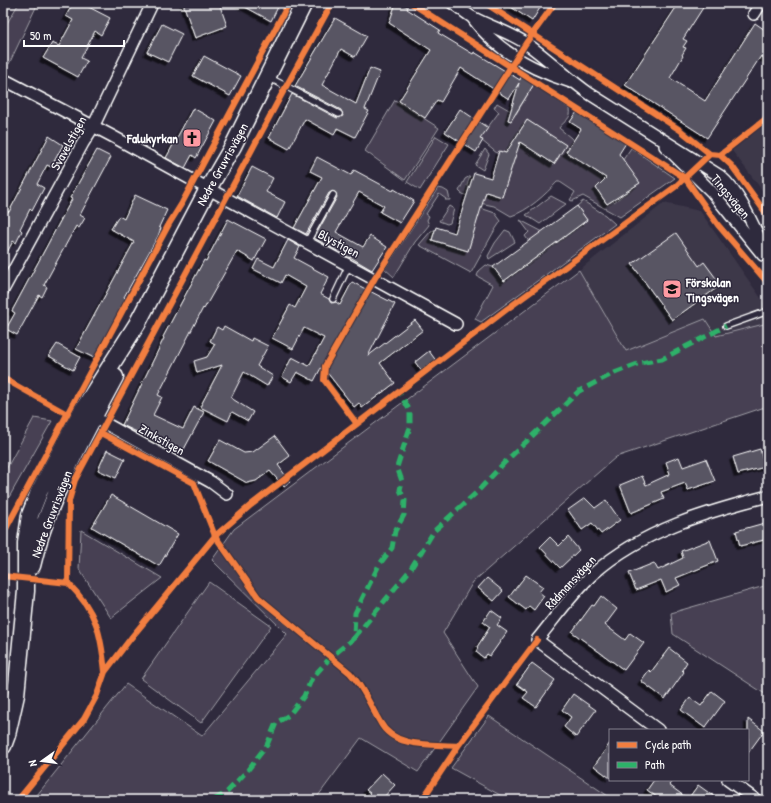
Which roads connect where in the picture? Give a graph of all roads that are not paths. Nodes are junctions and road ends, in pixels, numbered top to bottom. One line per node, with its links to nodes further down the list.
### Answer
1 (304, 3): 7 (street, Nedre Gruvrisvägen)
2 (452, 3): 6 (street, Tingsvägen)
3 (761, 3): 5 (street)
4 (150, 4): 11 (street, Svavelstigen)
5 (754, 14)
6 (472, 17): 9 (street, Tingsvägen); 9 (street, Tingsvägen)
7 (268, 77): 10 (lane); 13 (street, Nedre Gruvrisvägen)
8 (3, 79): 11 (street, Blystigen)
9 (574, 83): 12 (street, Tingsvägen)
10 (339, 114)
11 (93, 127): 13 (street, Blystigen); 19 (street, Svavelstigen)
12 (653, 135): 16 (street, Tingsvägen); 17 (street, Tingsvägen)
13 (208, 189): 15 (street, Blystigen); 24 (street, Nedre Gruvrisvägen)
14 (333, 195): 15 (lane)
15 (307, 242): 18 (street, Blystigen)
16 (768, 256)
17 (768, 262)
18 (350, 265): 20 (lane); 22 (street, Blystigen)
19 (3, 290)
20 (333, 299)
21 (768, 311): 23 (lane)
22 (456, 324)
23 (726, 326)
24 (88, 414): 25 (street, Zinkstigen); 28 (street, Nedre Gruvrisvägen)
25 (227, 494)
26 (768, 496): 27 (street, Rådmansvägen)
27 (657, 729)
28 (3, 746)
29 (729, 781): 30 (street)
30 (756, 800)

